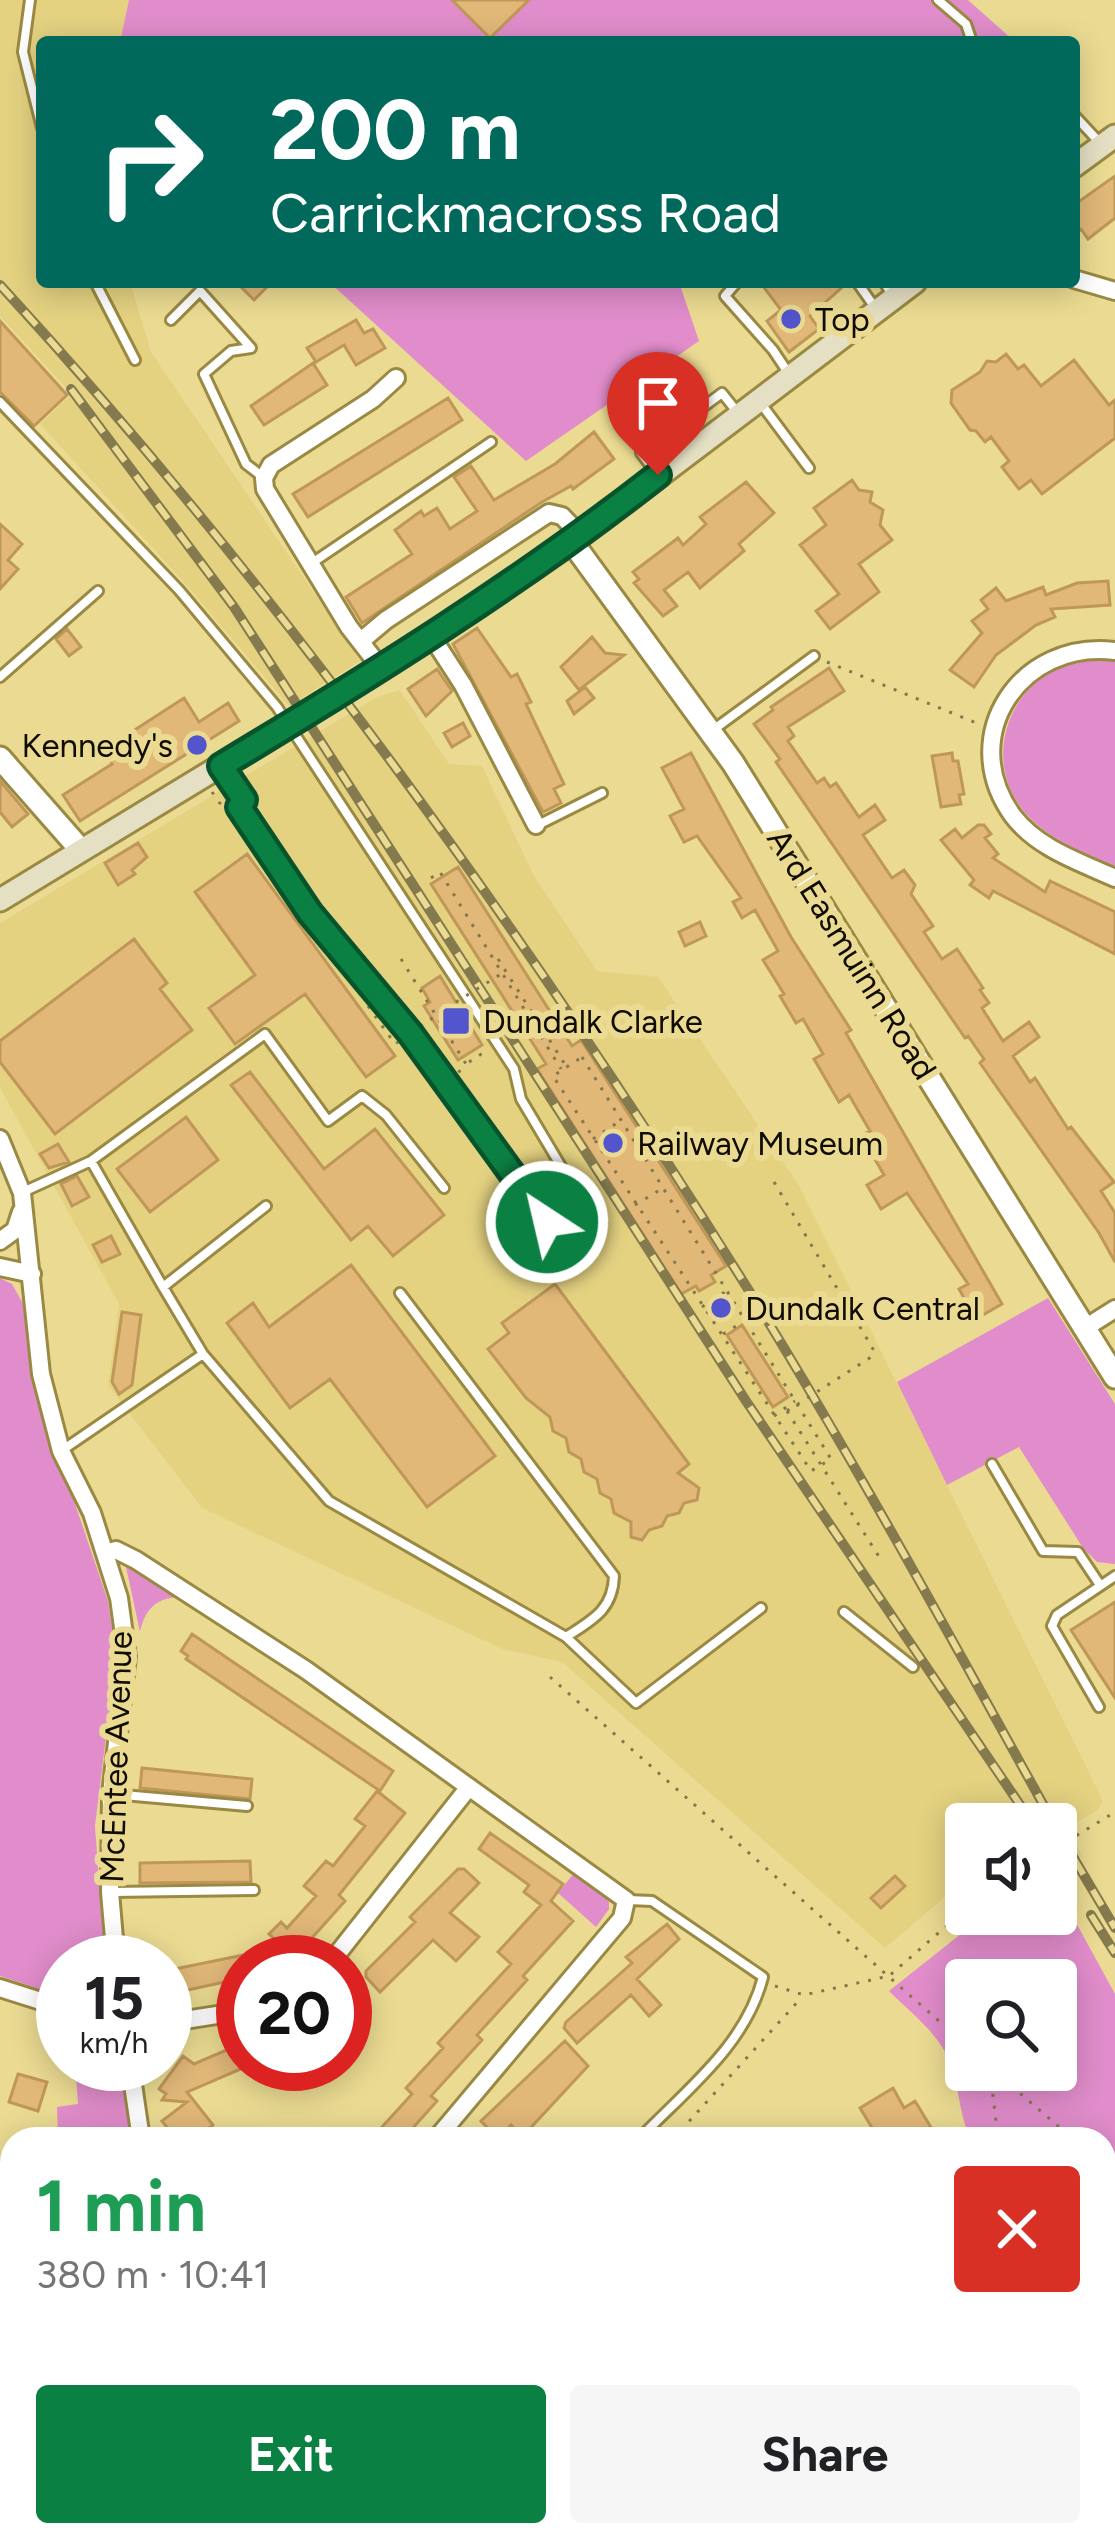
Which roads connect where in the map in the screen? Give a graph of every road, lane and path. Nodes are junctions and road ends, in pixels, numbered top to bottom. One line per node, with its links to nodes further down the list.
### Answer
1 (30, 0): 4 (lane)
2 (938, 0): 3 (lane)
3 (970, 36)
4 (36, 104)
5 (1080, 119): 6 (lane)
6 (1109, 140): 7 (main road)
7 (1080, 162)
8 (1080, 281): 11 (street)
9 (98, 288): 14 (lane)
10 (732, 288): 15 (lane)
11 (1115, 291)
12 (885, 296): 15 (main road)
13 (171, 320): 21 (lane)
14 (135, 360)
15 (790, 376): 17 (main road)
16 (396, 378): 21 (street)
17 (758, 400): 20 (lane); 22 (main road)
18 (0, 402): 45 (lane)
19 (491, 442): 23 (lane)
20 (809, 468)
21 (264, 478): 23 (street)
22 (576, 539): 25 (main road); 26 (street); 32 (street, Ard Easmuinn Road)
23 (310, 564): 26 (street)
24 (98, 591): 30 (lane)
25 (432, 637): 29 (main road); 36 (street)
26 (361, 641): 29 (street)
27 (1115, 651): 31 (street)
28 (814, 656): 31 (path); 32 (lane)
29 (378, 668): 34 (main road, bridge)
30 (0, 677)
31 (993, 730): 39 (street)
32 (712, 731): 70 (street, Ard Easmuinn Road)
33 (0, 758): 37 (street)
34 (221, 766): 37 (main road); 60 (lane)
35 (602, 793): 36 (lane)
36 (536, 825)
37 (80, 849): 40 (main road)
38 (431, 878): 47 (path)
39 (1115, 878)
40 (0, 900)
41 (401, 959): 46 (path)
42 (498, 959): 43 (path, bridge)
43 (506, 971): 44 (path, bridge); 47 (path)
44 (456, 1003)
45 (498, 1044): 46 (path); 56 (lane)
46 (466, 1064): 48 (path)
47 (565, 1069): 49 (path); 51 (path)
48 (459, 1081)
49 (622, 1120): 51 (path); 54 (path)
50 (0, 1139): 57 (street, McEntee Avenue)
51 (593, 1139): 58 (path)
52 (91, 1161): 55 (lane); 57 (lane); 64 (lane)
53 (774, 1182): 78 (path, bridge)
54 (664, 1187): 58 (path); 65 (path)
55 (444, 1188)
56 (576, 1190): 60 (lane); 60 (lane)
57 (22, 1199): 61 (street); 63 (street, McEntee Avenue)
58 (635, 1205): 67 (path)
59 (266, 1207): 64 (lane)
60 (541, 1211)
61 (0, 1241)
62 (0, 1267): 63 (street)
63 (32, 1274): 76 (street, McEntee Avenue)
64 (163, 1287): 72 (lane)
65 (729, 1289): 67 (path); 69 (path)
66 (400, 1293): 85 (lane)
67 (702, 1307): 71 (path)
68 (1115, 1309): 70 (street)
69 (747, 1319): 71 (path); 74 (path)
70 (1085, 1328): 73 (street, Ard Easmuinn Road)
71 (721, 1335): 75 (path)
72 (203, 1354): 76 (lane); 85 (lane)
73 (1115, 1377)
74 (796, 1400): 75 (path); 78 (path)
75 (773, 1416): 78 (path)
76 (61, 1451): 79 (street, McEntee Avenue)
77 (992, 1464): 82 (lane)
78 (821, 1465): 80 (path)
79 (105, 1553): 89 (street); 90 (street, McEntee Avenue)
80 (883, 1562)
81 (1115, 1576): 82 (lane)
82 (1100, 1585): 88 (lane)
83 (761, 1608): 85 (lane)
84 (844, 1612): 86 (lane)
85 (566, 1637)
86 (913, 1666)
87 (550, 1677): 100 (path)
88 (1099, 1707)
89 (469, 1786): 96 (street); 99 (street)
90 (111, 1794): 91 (lane); 95 (street, McEntee Avenue)
91 (248, 1806)
92 (1115, 1812): 93 (path)
93 (1077, 1835)
94 (254, 1890): 95 (lane)
95 (110, 1892): 98 (street, McEntee Avenue)
96 (626, 1900): 101 (lane); 110 (street)
97 (945, 1927): 100 (path)
98 (114, 1935)
99 (352, 1935)
100 (889, 1976): 103 (path); 105 (path)
101 (763, 1977): 103 (path); 111 (lane)
102 (0, 1988): 104 (street)
103 (803, 1995): 112 (path)
104 (36, 1999)
105 (945, 2026)
106 (134, 2091): 109 (street)
107 (994, 2091): 113 (path)
108 (1017, 2091): 114 (path)
109 (139, 2127)
110 (446, 2127)
111 (651, 2127)
112 (684, 2127)
113 (997, 2127)
114 (1059, 2127)

